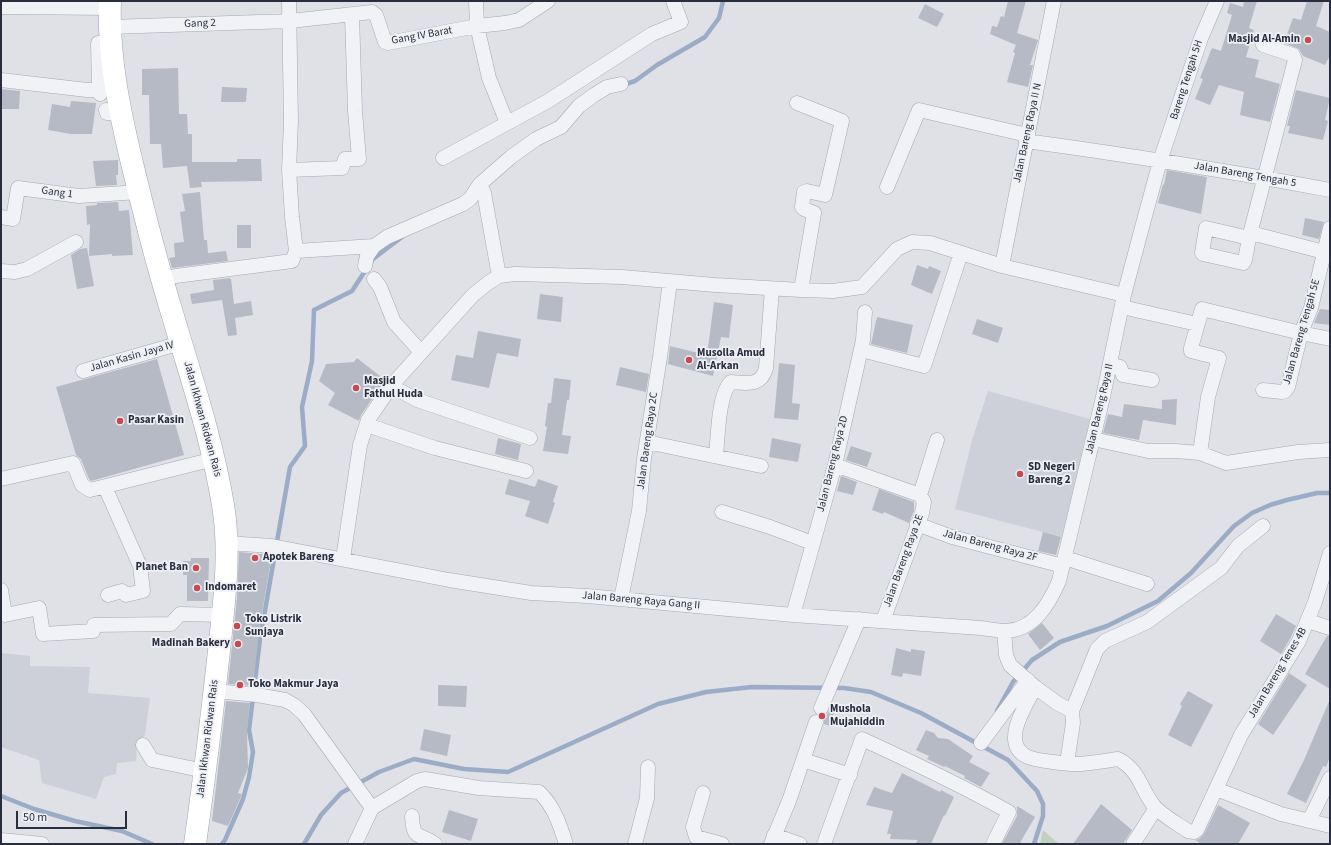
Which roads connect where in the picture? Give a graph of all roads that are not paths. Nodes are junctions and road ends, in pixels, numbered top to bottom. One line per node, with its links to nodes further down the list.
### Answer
1 (289, 1): 10 (street)
2 (476, 1): 11 (street)
3 (548, 1): 11 (street)
4 (673, 1): 16 (street)
5 (1054, 1): 17 (street, Jalan Bareng Raya II N)
6 (1217, 1): 19 (street, Bareng Tengah 5H)
7 (1, 7): 9 (street, Gang 2)
8 (352, 15): 10 (street, Gang IV Barat); 11 (street, Gang IV Barat); 20 (street)
9 (110, 20): 10 (street, Gang 2); 13 (street); 25 (main road, Jalan Ikhwan Ridwan Rais)
10 (290, 21): 20 (street)
11 (477, 26): 16 (street)
12 (1263, 45): 21 (street)
13 (1, 80)
14 (621, 84): 23 (street)
15 (797, 103): 42 (street)
16 (507, 123): 18 (street)
17 (1027, 138): 19 (street, Jalan Bareng Tengah 5); 22 (street, Jalan Bareng Tengah 5); 35 (street, Jalan Bareng Raya II N)
18 (443, 158)
19 (1160, 161): 21 (street, Jalan Bareng Tengah 5); 43 (street, Jalan Bareng Raya II)
20 (289, 170): 31 (street)
21 (1265, 178): 24 (street, Jalan Bareng Tengah 5); 28 (street)
22 (887, 187)
23 (482, 188): 30 (street); 37 (street)
24 (1330, 190)
25 (139, 192): 26 (street, Gang 1); 38 (main road, Jalan Ikhwan Ridwan Rais)
26 (1, 217)
27 (1330, 228): 32 (street, Jalan Bareng Tengah 5E)
28 (1250, 235): 28 (street); 32 (street)
29 (76, 242): 36 (street)
30 (374, 246): 31 (street); 34 (street)
31 (296, 251): 38 (street)
32 (1324, 252): 46 (street, Jalan Bareng Tengah 5E)
33 (961, 253): 35 (street); 42 (street); 49 (street)
34 (365, 266)
35 (1002, 266): 43 (street)
36 (1, 271)
37 (499, 276): 40 (street); 50 (street)
38 (162, 279): 48 (main road, Jalan Ikhwan Ridwan Rais)
39 (374, 279): 50 (street)
40 (671, 282): 41 (street); 60 (street, Jalan Bareng Raya 2C)
41 (772, 288): 42 (street); 63 (street)
42 (801, 290)
43 (1123, 301): 45 (street); 51 (street, Jalan Bareng Raya II)
44 (865, 312): 49 (street, Jalan Bareng Raya 2D)
45 (1197, 324): 46 (street); 62 (street)
46 (1301, 333): 47 (street); 55 (street, Jalan Bareng Tengah 5E)
47 (1330, 339)
48 (181, 342): 52 (street, Jalan Kasin Jaya IV); 64 (main road, Jalan Ikhwan Ridwan Rais)
49 (861, 350): 65 (street, Jalan Bareng Raya 2D)
50 (421, 352): 54 (street)
51 (1110, 364): 53 (street); 58 (street, Jalan Bareng Raya II)
52 (83, 370)
53 (1152, 380)
54 (391, 386): 56 (street); 57 (street)
55 (1263, 390)
56 (367, 425): 67 (street); 77 (street)
57 (530, 438)
58 (1093, 438): 62 (street); 78 (street, Jalan Bareng Raya II)
59 (937, 440): 70 (street, Jalan Bareng Raya 2E)
60 (647, 442): 63 (street); 82 (street, Jalan Bareng Raya 2C)
61 (1330, 450): 62 (street)
62 (1200, 454)
63 (716, 456): 66 (street)
64 (214, 459): 69 (street); 74 (main road, Jalan Ikhwan Ridwan Rais)
65 (835, 465): 70 (street); 75 (street, Jalan Bareng Raya 2D)
66 (761, 466)
67 (526, 471)
68 (1, 479): 69 (street)
69 (100, 488): 81 (street)
70 (920, 495): 72 (street, Jalan Bareng Raya 2E)
71 (722, 512): 75 (street)
72 (917, 524): 78 (street, Jalan Bareng Raya 2F); 87 (street, Jalan Bareng Raya 2E)
73 (1263, 526): 93 (street)
74 (226, 543): 77 (street, Jalan Bareng Raya Gang II); 83 (main road, Jalan Ikhwan Ridwan Rais)
75 (812, 543): 84 (street, Jalan Bareng Raya 2D)
76 (1330, 553): 86 (street, Jalan Bareng Tenes 4B)
77 (343, 559): 82 (street, Jalan Bareng Raya Gang II)
78 (1064, 562): 79 (street, Jalan Bareng Raya 2F); 89 (street, Jalan Bareng Raya II)
79 (1147, 584)
80 (1, 589): 83 (street)
81 (108, 595)
82 (621, 599): 84 (street, Jalan Bareng Raya Gang II)
83 (223, 615): 91 (main road, Jalan Ikhwan Ridwan Rais)
84 (793, 615): 85 (street, Jalan Bareng Raya Gang II)
85 (859, 619): 87 (street, Jalan Bareng Raya Gang II); 92 (street)
86 (1308, 620): 88 (street); 103 (street, Jalan Bareng Tenes 4B)
87 (882, 621): 89 (street, Jalan Bareng Raya Gang II)
88 (1330, 628)
89 (1004, 631): 90 (street)
90 (1029, 681): 93 (street); 95 (street); 98 (street)
91 (215, 691): 100 (main road, Jalan Ikhwan Ridwan Rais); 105 (street)
92 (821, 708)
93 (1072, 712): 98 (street)
94 (816, 722): 97 (street)
95 (981, 743)
96 (143, 745): 100 (street)
97 (803, 760): 101 (street); 111 (street)
98 (1067, 763): 106 (street)
99 (648, 767): 117 (street)
100 (204, 774): 113 (main road, Jalan Ikhwan Ridwan Rais)
101 (850, 775): 120 (street); 121 (street)
102 (1330, 778): 108 (street)
103 (1216, 789): 106 (street, Jalan Bareng Tenes 4B); 108 (street)
104 (703, 793): 118 (street)
105 (372, 808): 114 (street); 116 (street)
106 (1156, 808): 122 (street)
107 (412, 816): 115 (street)
108 (1309, 821): 109 (street)
109 (1330, 826)
110 (1, 840): 112 (street)
111 (773, 840): 119 (street)
112 (42, 844)
113 (195, 844)
114 (355, 844)
115 (435, 844)
116 (566, 844)
117 (635, 844)
118 (722, 844)
119 (800, 844)
120 (824, 844)
121 (993, 844)
122 (1133, 844)

